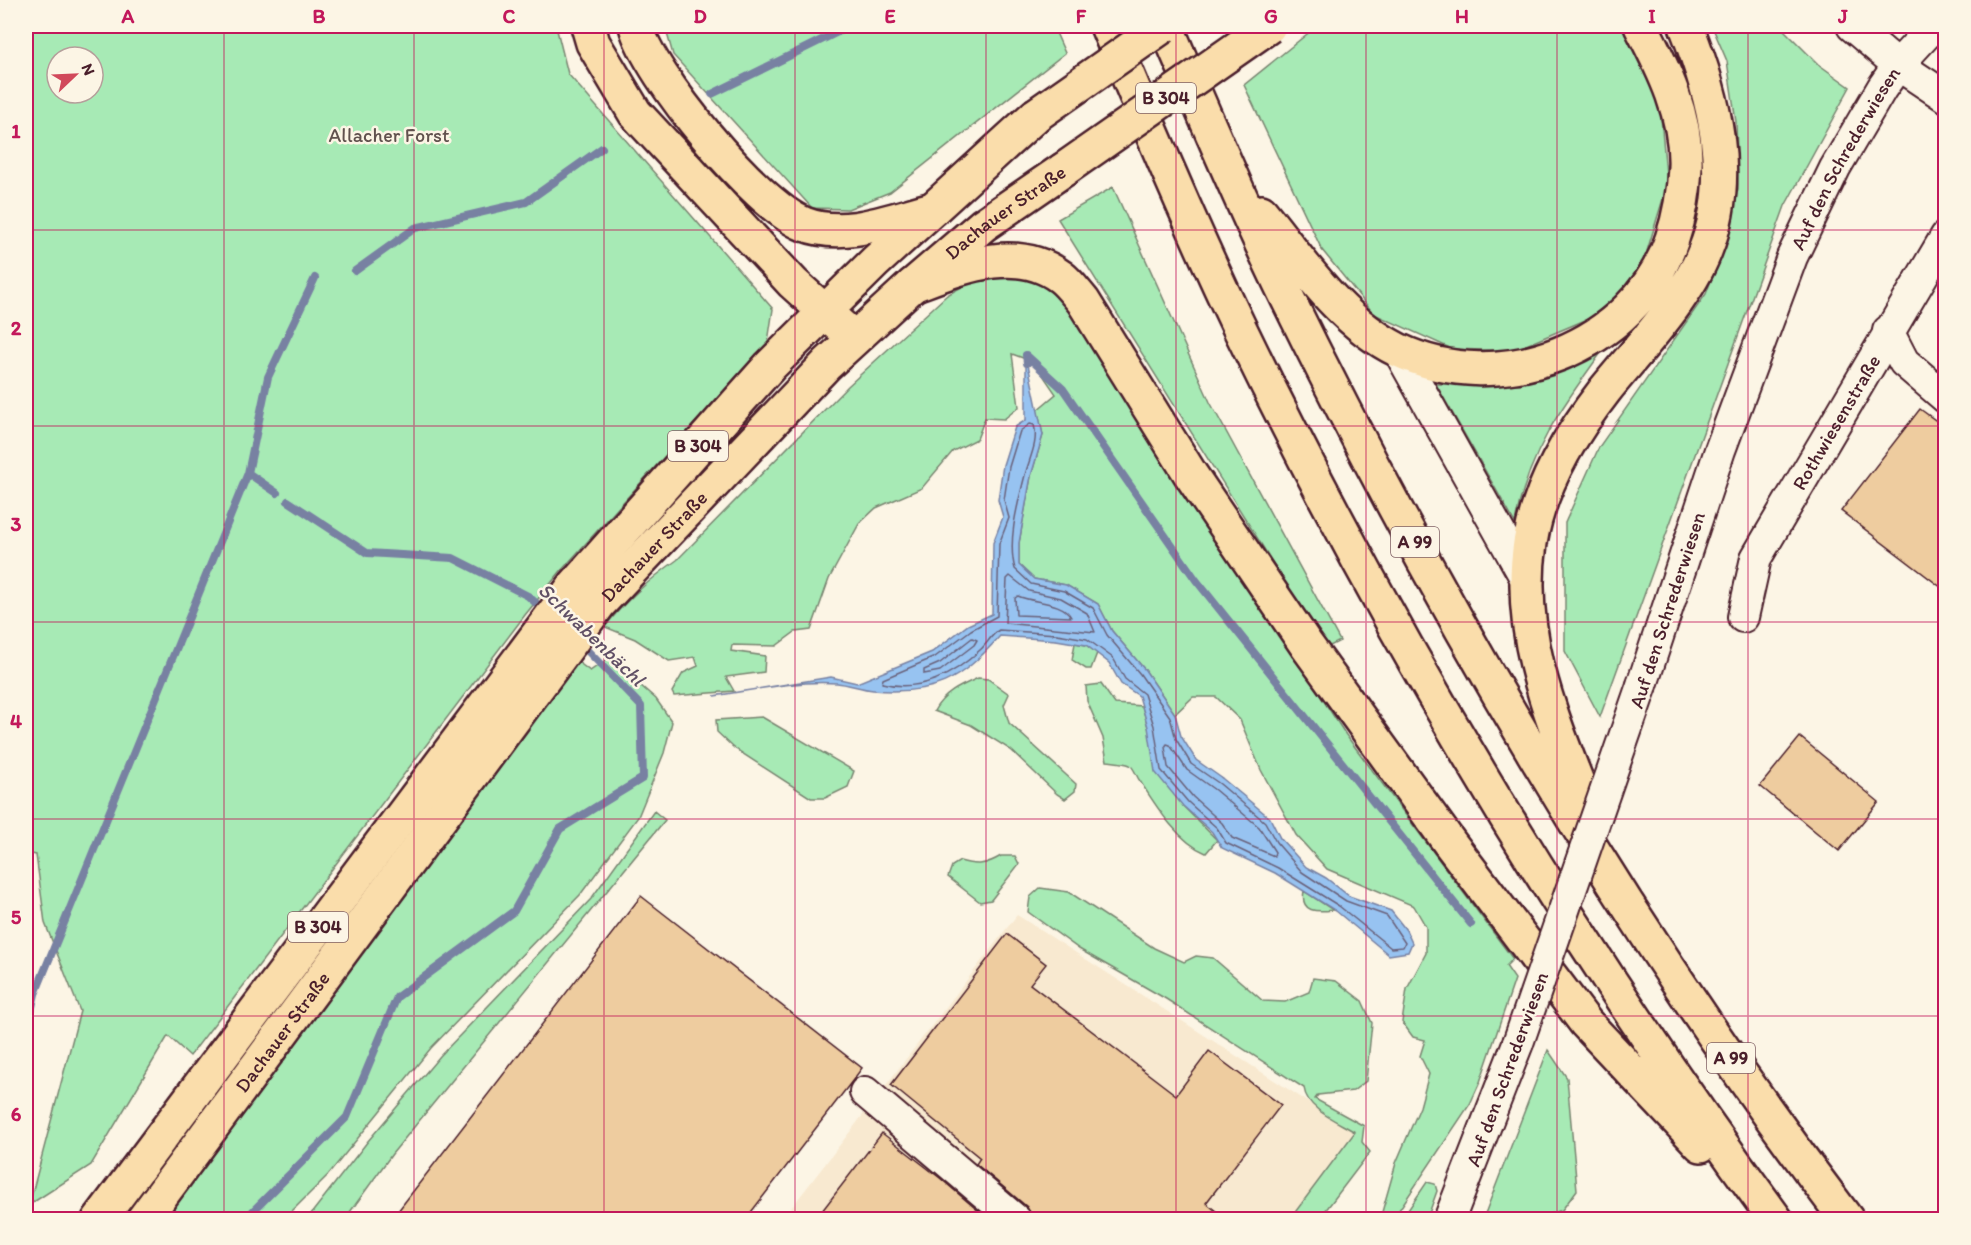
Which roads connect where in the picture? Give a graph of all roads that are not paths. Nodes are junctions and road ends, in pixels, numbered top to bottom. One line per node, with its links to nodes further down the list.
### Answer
1 (588, 26): 16 (main road)
2 (636, 26): 13 (main road)
3 (1107, 26): 32 (main road, A 99)
4 (1165, 26): 12 (main road, A 99); 13 (main road, Dachauer Straße / B 304, bridge)
5 (1269, 26): 15 (main road, Dachauer Straße / B 304, bridge)
6 (1641, 26): 19 (main road)
7 (1686, 26): 21 (main road)
8 (1852, 26): 10 (street)
9 (1935, 26): 10 (street, Auf den Schrederwiesen)
10 (1898, 65): 11 (street); 30 (street, Auf den Schrederwiesen, bridge)
11 (1946, 97)
12 (1234, 179): 19 (main road); 25 (main road, A 99)
13 (933, 208): 16 (main road, Dachauer Straße / B 304)
14 (1946, 236): 17 (street, Rothwiesenstraße)
15 (913, 285): 18 (main road, Dachauer Straße / B 304); 31 (main road)
16 (825, 311): 18 (main road); 22 (main road, Dachauer Straße / B 304)
17 (1888, 331): 20 (street); 23 (street, Rothwiesenstraße)
18 (854, 338): 22 (main road, Dachauer Straße / B 304)
19 (1398, 350): 21 (street)
20 (1946, 398)
21 (1527, 581): 25 (main road)
22 (587, 594): 24 (main road, Dachauer Straße / B 304)
23 (1743, 617)
24 (550, 643): 27 (main road, Dachauer Straße / B 304); 28 (main road, Dachauer Straße / B 304)
25 (1620, 893): 33 (main road, A 99)
26 (865, 1092): 29 (street)
27 (99, 1220)
28 (143, 1220)
29 (1016, 1220)
30 (1449, 1220)
31 (1771, 1220)
32 (1776, 1220)
33 (1847, 1220)

